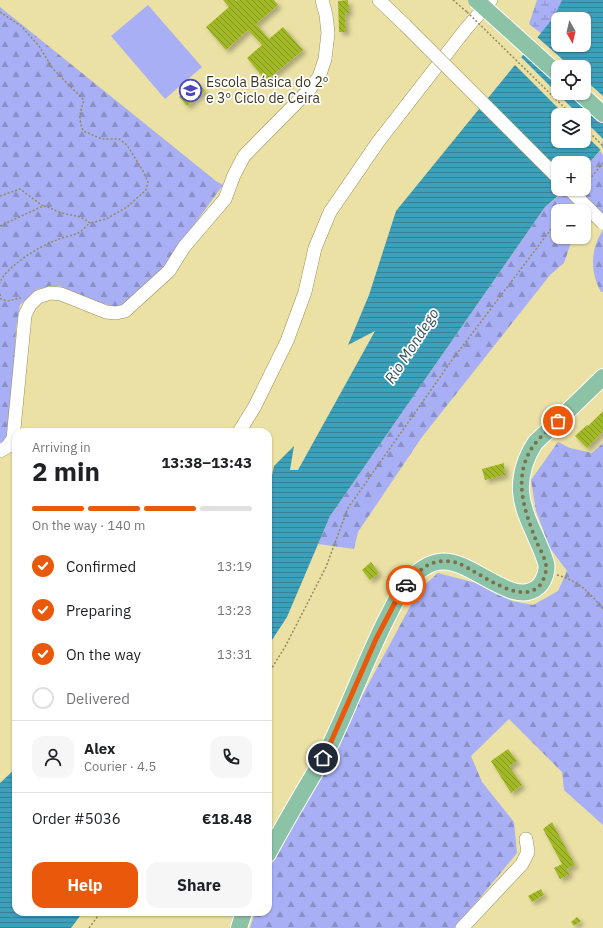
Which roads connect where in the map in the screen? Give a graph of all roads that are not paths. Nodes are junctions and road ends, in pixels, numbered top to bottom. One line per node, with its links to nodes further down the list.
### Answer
1 (322, 0): 15 (street)
2 (379, 0): 11 (street, bridge)
3 (490, 0): 5 (main road); 16 (street)
4 (471, 6): 6 (main road, bridge)
5 (555, 60)
6 (551, 69)
7 (591, 93): 9 (main road)
8 (588, 100): 10 (main road)
9 (603, 104)
10 (603, 114)
11 (551, 171)
12 (576, 196): 13 (street, bridge)
13 (603, 223)
14 (603, 377): 20 (main road)
15 (14, 428)
16 (241, 428)
17 (12, 440): 18 (street)
18 (0, 451)
19 (526, 839): 23 (street)
20 (272, 847)
21 (243, 916): 22 (main road)
22 (239, 928)
23 (462, 928)

